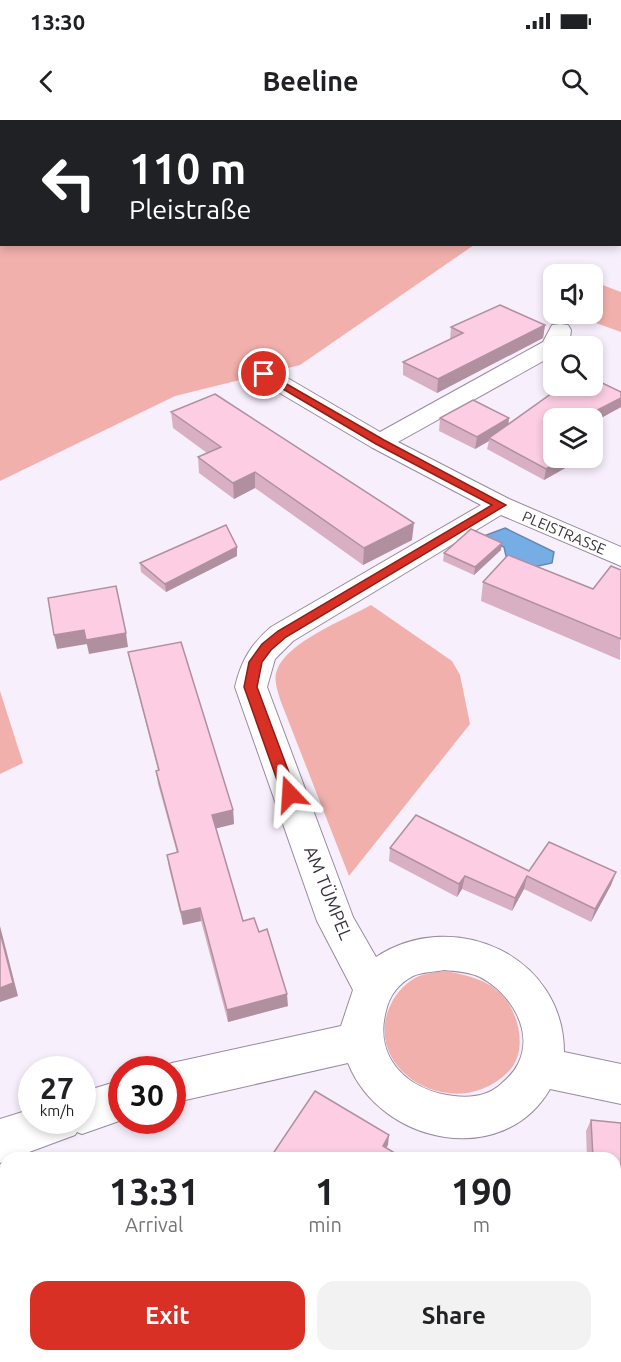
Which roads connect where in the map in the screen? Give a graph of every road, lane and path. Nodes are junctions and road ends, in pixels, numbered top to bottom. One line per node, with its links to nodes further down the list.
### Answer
1 (560, 330): 3 (street)
2 (264, 374): 3 (street, PLEISTRASSE)
3 (380, 442): 4 (street, PLEISTRASSE)
4 (500, 505): 5 (street, PLEISTRASSE); 6 (street, AM TÜMPEL)
5 (621, 557)
6 (373, 989): 7 (street); 8 (street)
7 (362, 1041): 8 (street); 9 (street)
8 (541, 1067): 10 (street)
9 (186, 1080)
10 (621, 1084)
11 (20, 1134): 12 (street)
12 (0, 1141)

